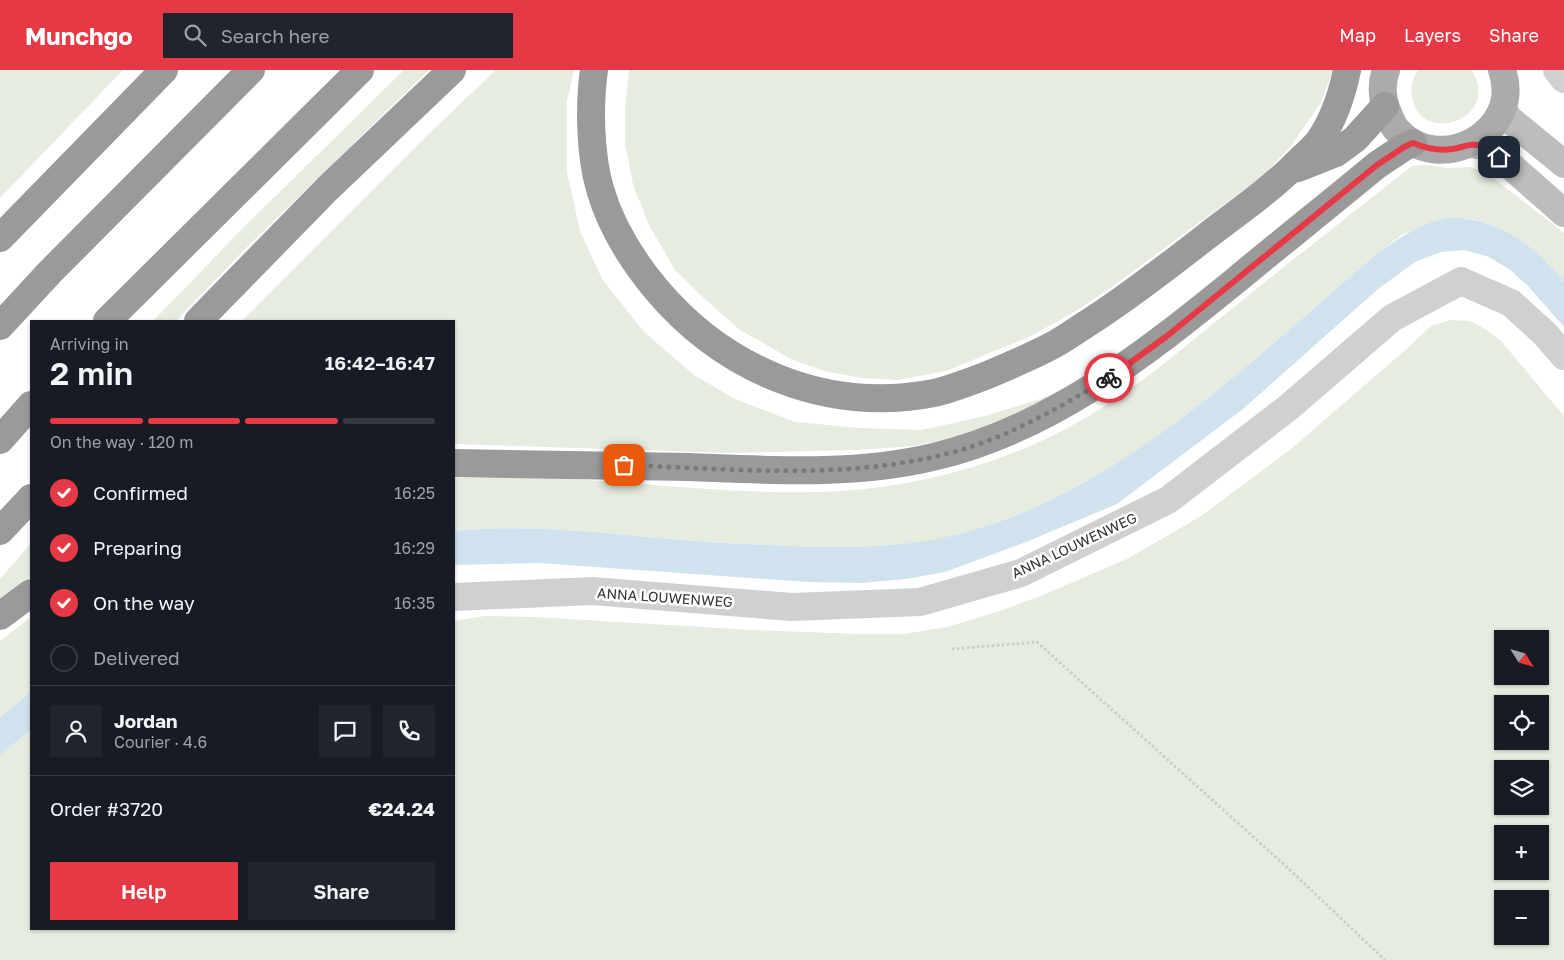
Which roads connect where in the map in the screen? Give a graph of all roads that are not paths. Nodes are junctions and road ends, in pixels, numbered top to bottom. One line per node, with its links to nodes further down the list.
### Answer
1 (164, 70): 18 (highway)
2 (251, 70): 21 (highway)
3 (360, 70): 19 (highway)
4 (452, 70): 20 (highway)
5 (594, 70): 16 (highway)
6 (1347, 70): 16 (highway)
7 (1386, 70): 11 (main road)
8 (1502, 70): 12 (main road)
9 (1557, 70): 10 (street)
10 (1564, 79)
11 (1385, 106): 13 (main road); 16 (highway)
12 (1503, 110): 14 (main road); 15 (main road)
13 (1413, 143): 14 (main road); 25 (highway)
14 (1470, 144): 17 (main road)
15 (1564, 164)
16 (1290, 171)
17 (1564, 213)
18 (0, 238)
19 (108, 320)
20 (199, 320)
21 (0, 326)
22 (1564, 356): 29 (street, ANNA LOUWENWEG)
23 (30, 406): 24 (highway)
24 (0, 440)
25 (455, 463)
26 (30, 499): 27 (highway)
27 (0, 531)
28 (30, 594): 30 (highway)
29 (455, 597)
30 (0, 616)

